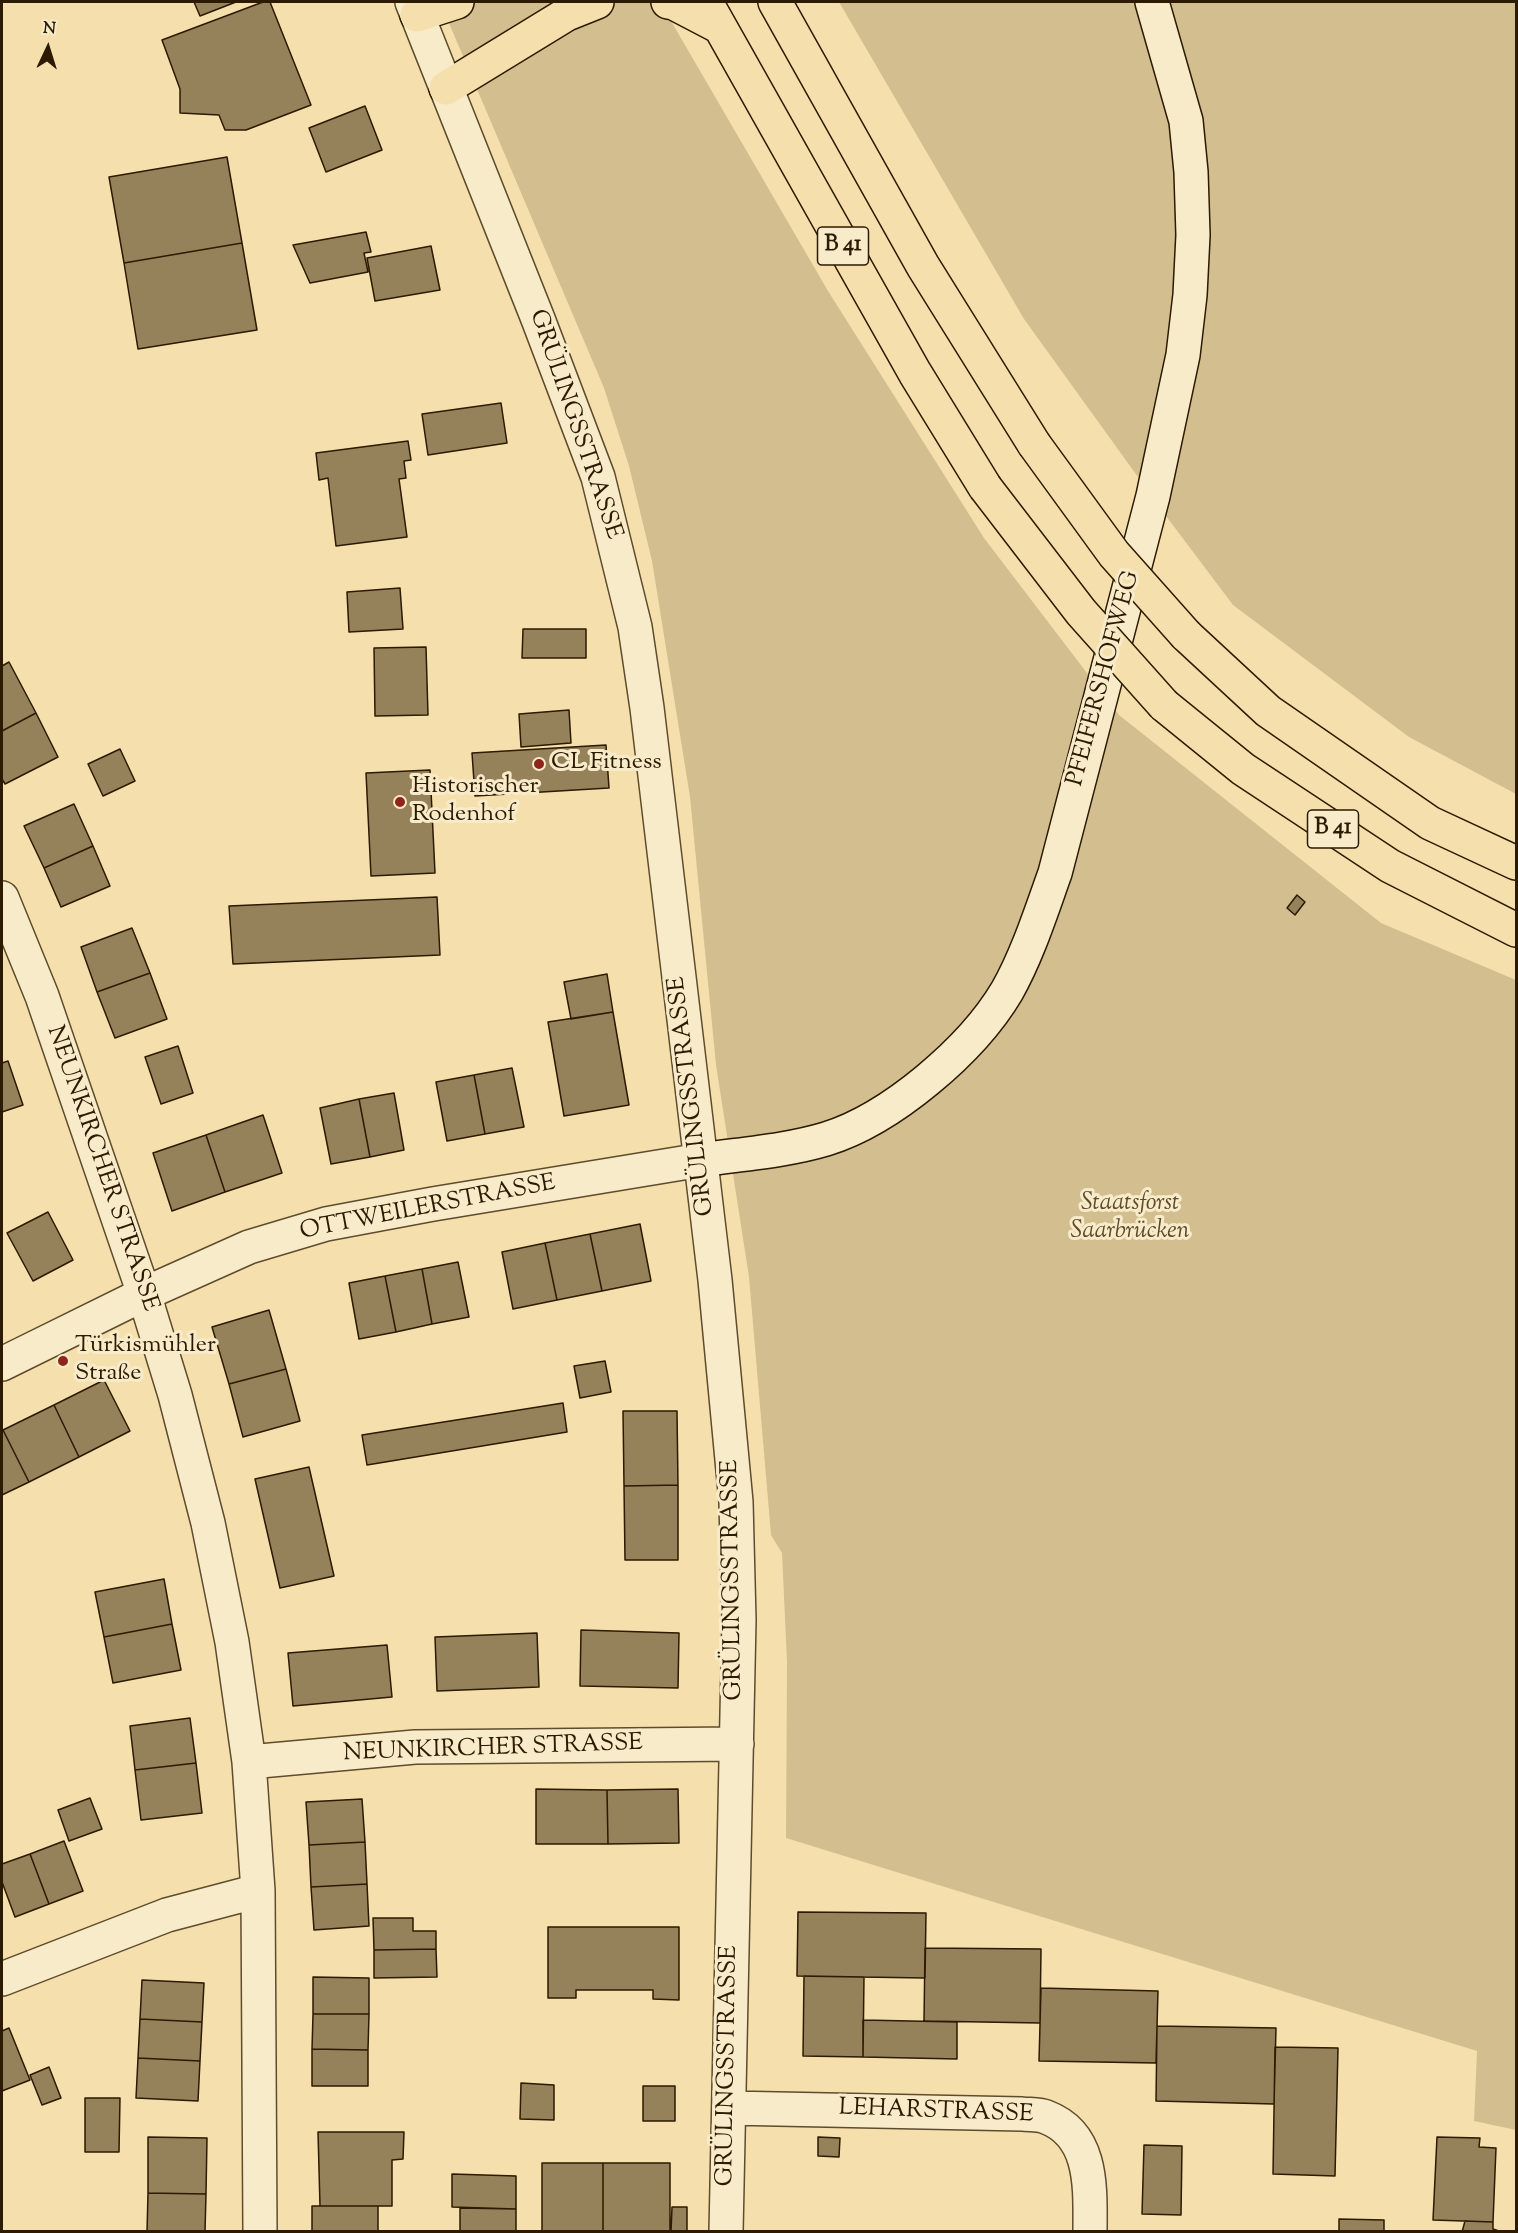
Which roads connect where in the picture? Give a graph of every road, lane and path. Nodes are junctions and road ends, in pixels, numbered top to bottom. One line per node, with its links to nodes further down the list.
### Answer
1 (457, 2): 6 (highway)
2 (597, 2): 8 (highway)
3 (668, 2): 7 (highway)
4 (775, 2): 9 (highway, B 41, bridge)
5 (1152, 2): 12 (street, PFEIFERSHOFWEG)
6 (414, 8): 8 (street, GRÜLINGSSTRASSE)
7 (713, 14): 11 (highway, B 41, bridge)
8 (446, 88): 12 (street, GRÜLINGSSTRASSE)
9 (1516, 863)
10 (2, 898): 13 (street, NEUNKIRCHER STRASSE)
11 (1516, 930)
12 (701, 1160): 13 (street, OTTWEILERSTRASSE); 15 (street, GRÜLINGSSTRASSE)
13 (144, 1294): 14 (street, OTTWEILERSTRASSE); 16 (street, NEUNKIRCHER STRASSE)
14 (2, 1364)
15 (736, 1744): 16 (street, NEUNKIRCHER STRASSE); 19 (street, GRÜLINGSSTRASSE)
16 (249, 1762): 17 (street, NEUNKIRCHER STRASSE)
17 (258, 1891): 18 (street); 20 (street, NEUNKIRCHER STRASSE)
18 (2, 1979)
19 (729, 2108): 21 (street, GRÜLINGSSTRASSE); 22 (street, LEHARSTRASSE)
20 (260, 2232)
21 (726, 2232)
22 (1090, 2232)

